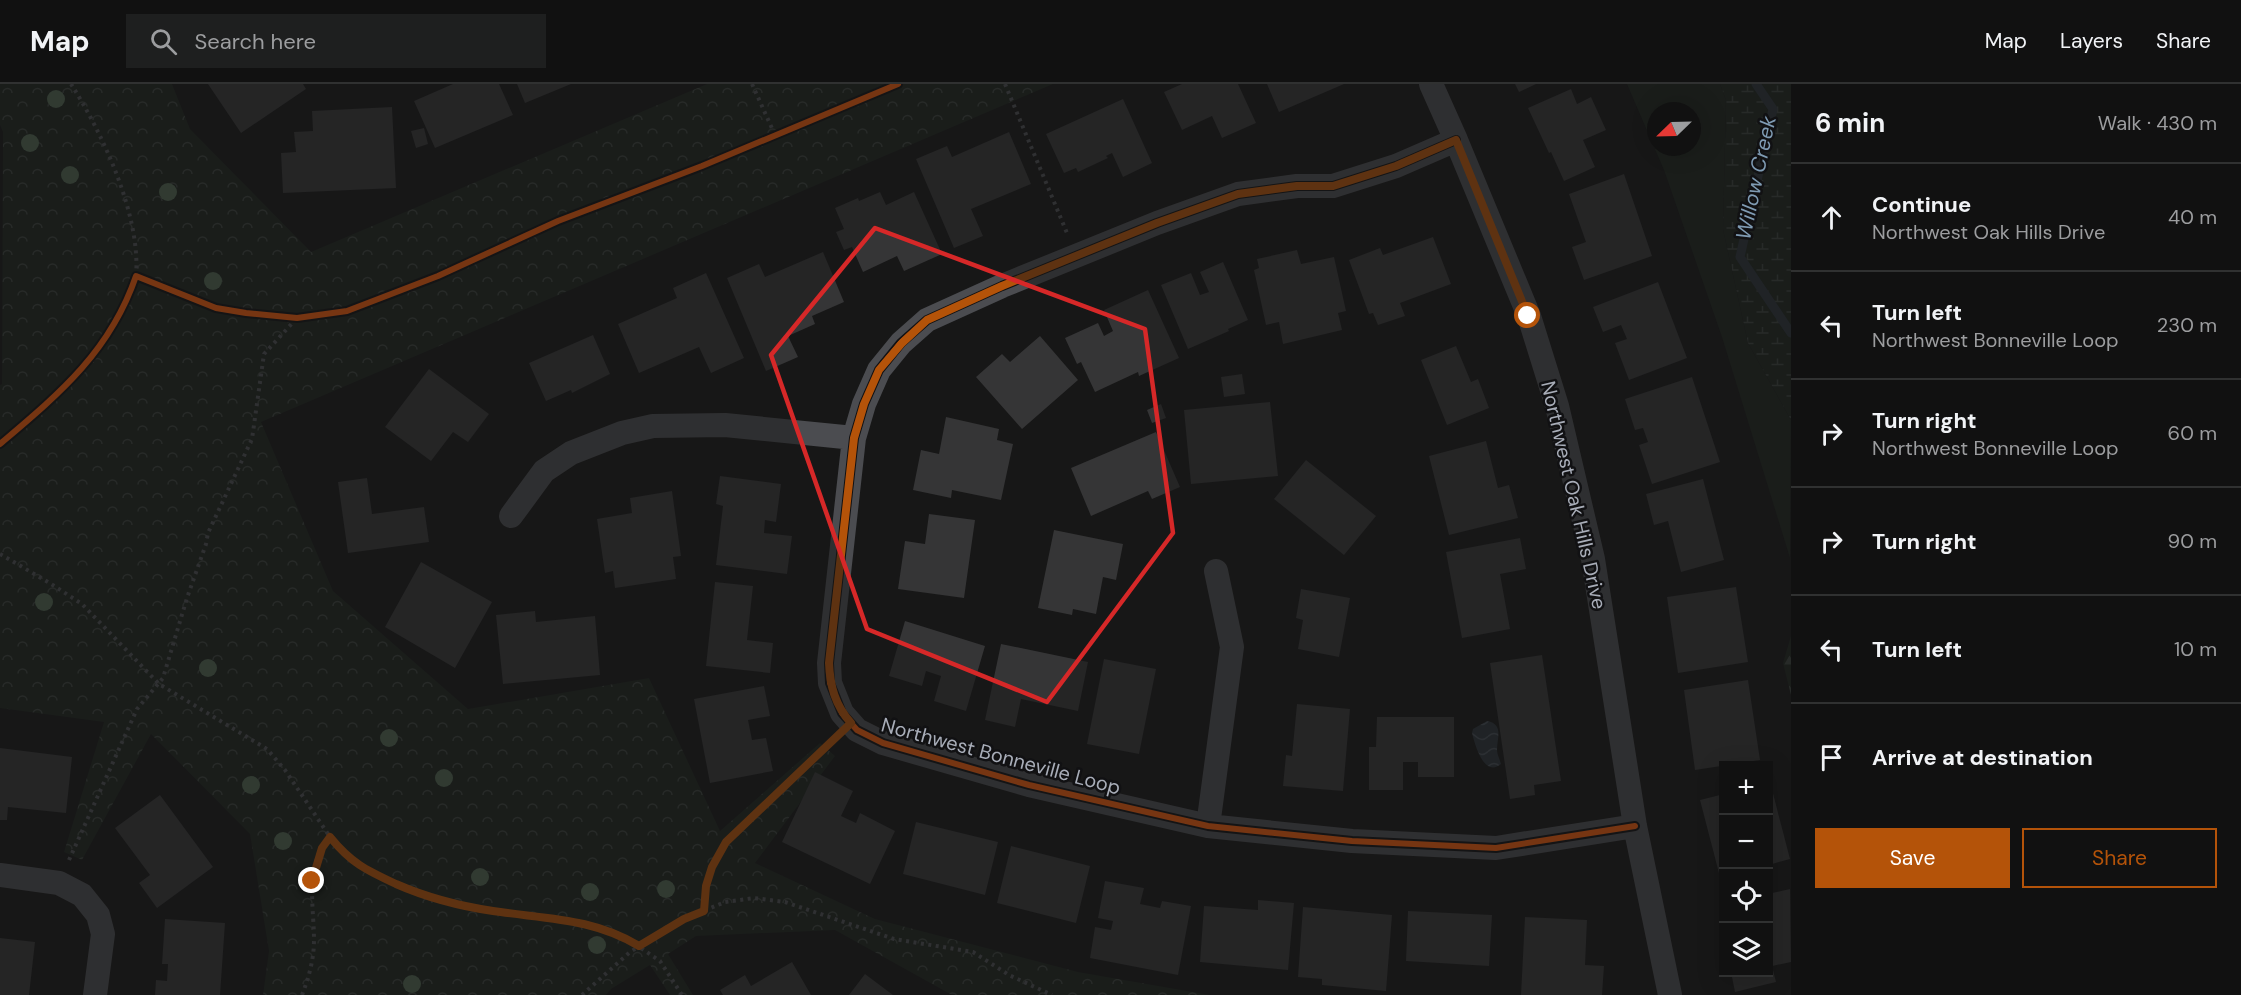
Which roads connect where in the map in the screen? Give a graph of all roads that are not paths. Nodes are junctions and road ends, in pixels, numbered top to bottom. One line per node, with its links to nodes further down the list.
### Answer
1 (1431, 84): 2 (street, Northwest Oak Hills Drive)
2 (1456, 140): 3 (street, Northwest Bonneville Loop); 7 (street, Northwest Oak Hills Drive)
3 (854, 438): 4 (street); 6 (street, Northwest Bonneville Loop)
4 (511, 516)
5 (1216, 571): 6 (street)
6 (1208, 826): 7 (street, Northwest Bonneville Loop)
7 (1635, 826): 10 (street, Northwest Oak Hills Drive)
8 (0, 875): 9 (street)
9 (95, 995)
10 (1670, 995)

